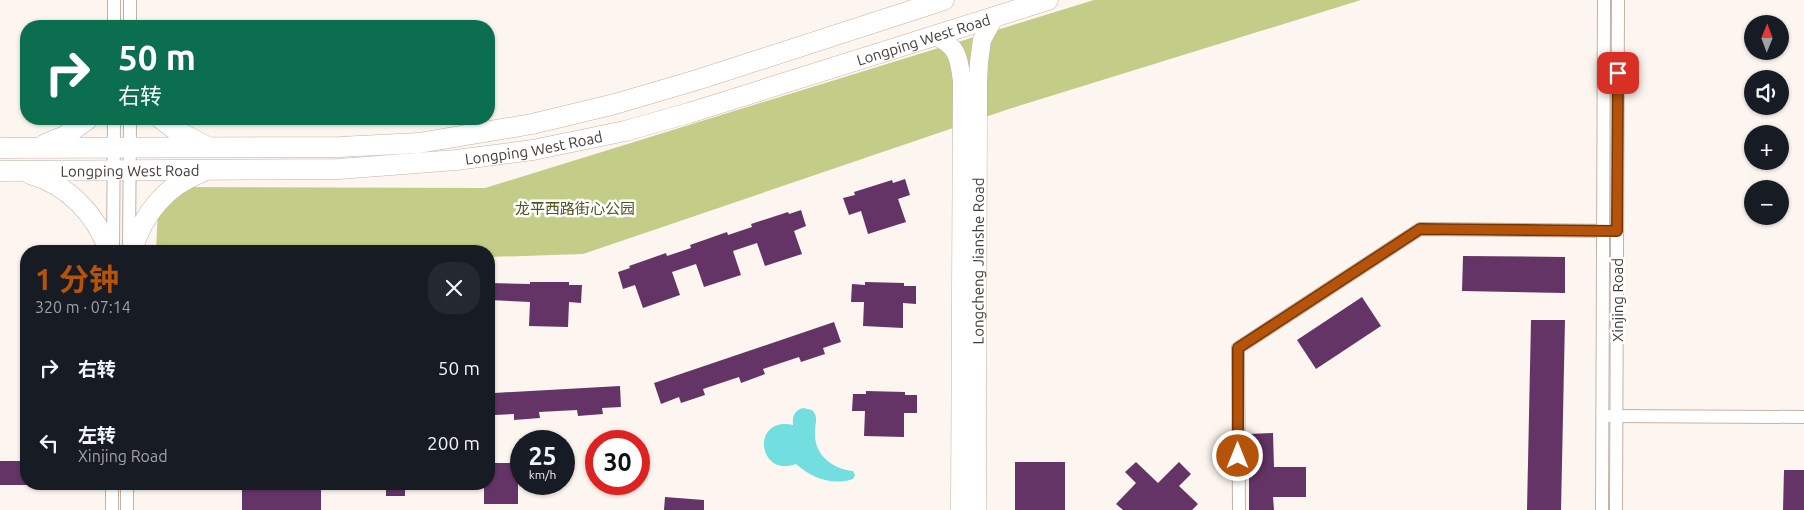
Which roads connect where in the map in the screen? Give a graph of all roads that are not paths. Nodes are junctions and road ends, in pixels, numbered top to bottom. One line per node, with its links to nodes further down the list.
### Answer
1 (114, 0): 8 (street)
2 (130, 0): 9 (street)
3 (944, 0): 17 (main road, Longping West Road)
4 (1048, 0): 7 (main road, Longping West Road)
5 (1604, 0): 21 (street, Xinjing Road)
6 (1618, 0): 22 (street, Xinjing Road)
7 (995, 16): 10 (main road, Longping West Road); 35 (street, Longcheng Jianshe Road)
8 (114, 20)
9 (130, 20)
10 (935, 36): 19 (main road, Longping West Road); 34 (street, Longcheng Jianshe Road)
11 (81, 125): 15 (main road)
12 (116, 125): 16 (street)
13 (128, 125): 16 (street)
14 (170, 125): 17 (main road)
15 (9, 148): 16 (main road, Longping West Road)
16 (122, 148): 17 (main road, Longping West Road); 18 (street)
17 (213, 148)
18 (122, 170): 19 (main road, Longping West Road); 20 (main road, Longping West Road); 24 (street); 25 (street)
19 (210, 170): 26 (main road)
20 (9, 171): 23 (main road)
21 (1603, 231): 22 (street); 27 (street, Xinjing Road); 36 (street)
22 (1617, 231): 28 (street, Xinjing Road)
23 (106, 245)
24 (115, 245)
25 (129, 245)
26 (133, 245)
27 (1602, 416): 28 (street); 37 (street, Xinjing Road)
28 (1616, 416): 29 (street); 38 (street, Xinjing Road)
29 (1804, 417)
30 (112, 490): 32 (street)
31 (128, 490): 33 (street)
32 (112, 510)
33 (127, 510)
34 (960, 510)
35 (977, 510)
36 (1238, 510)
37 (1602, 510)
38 (1616, 510)

